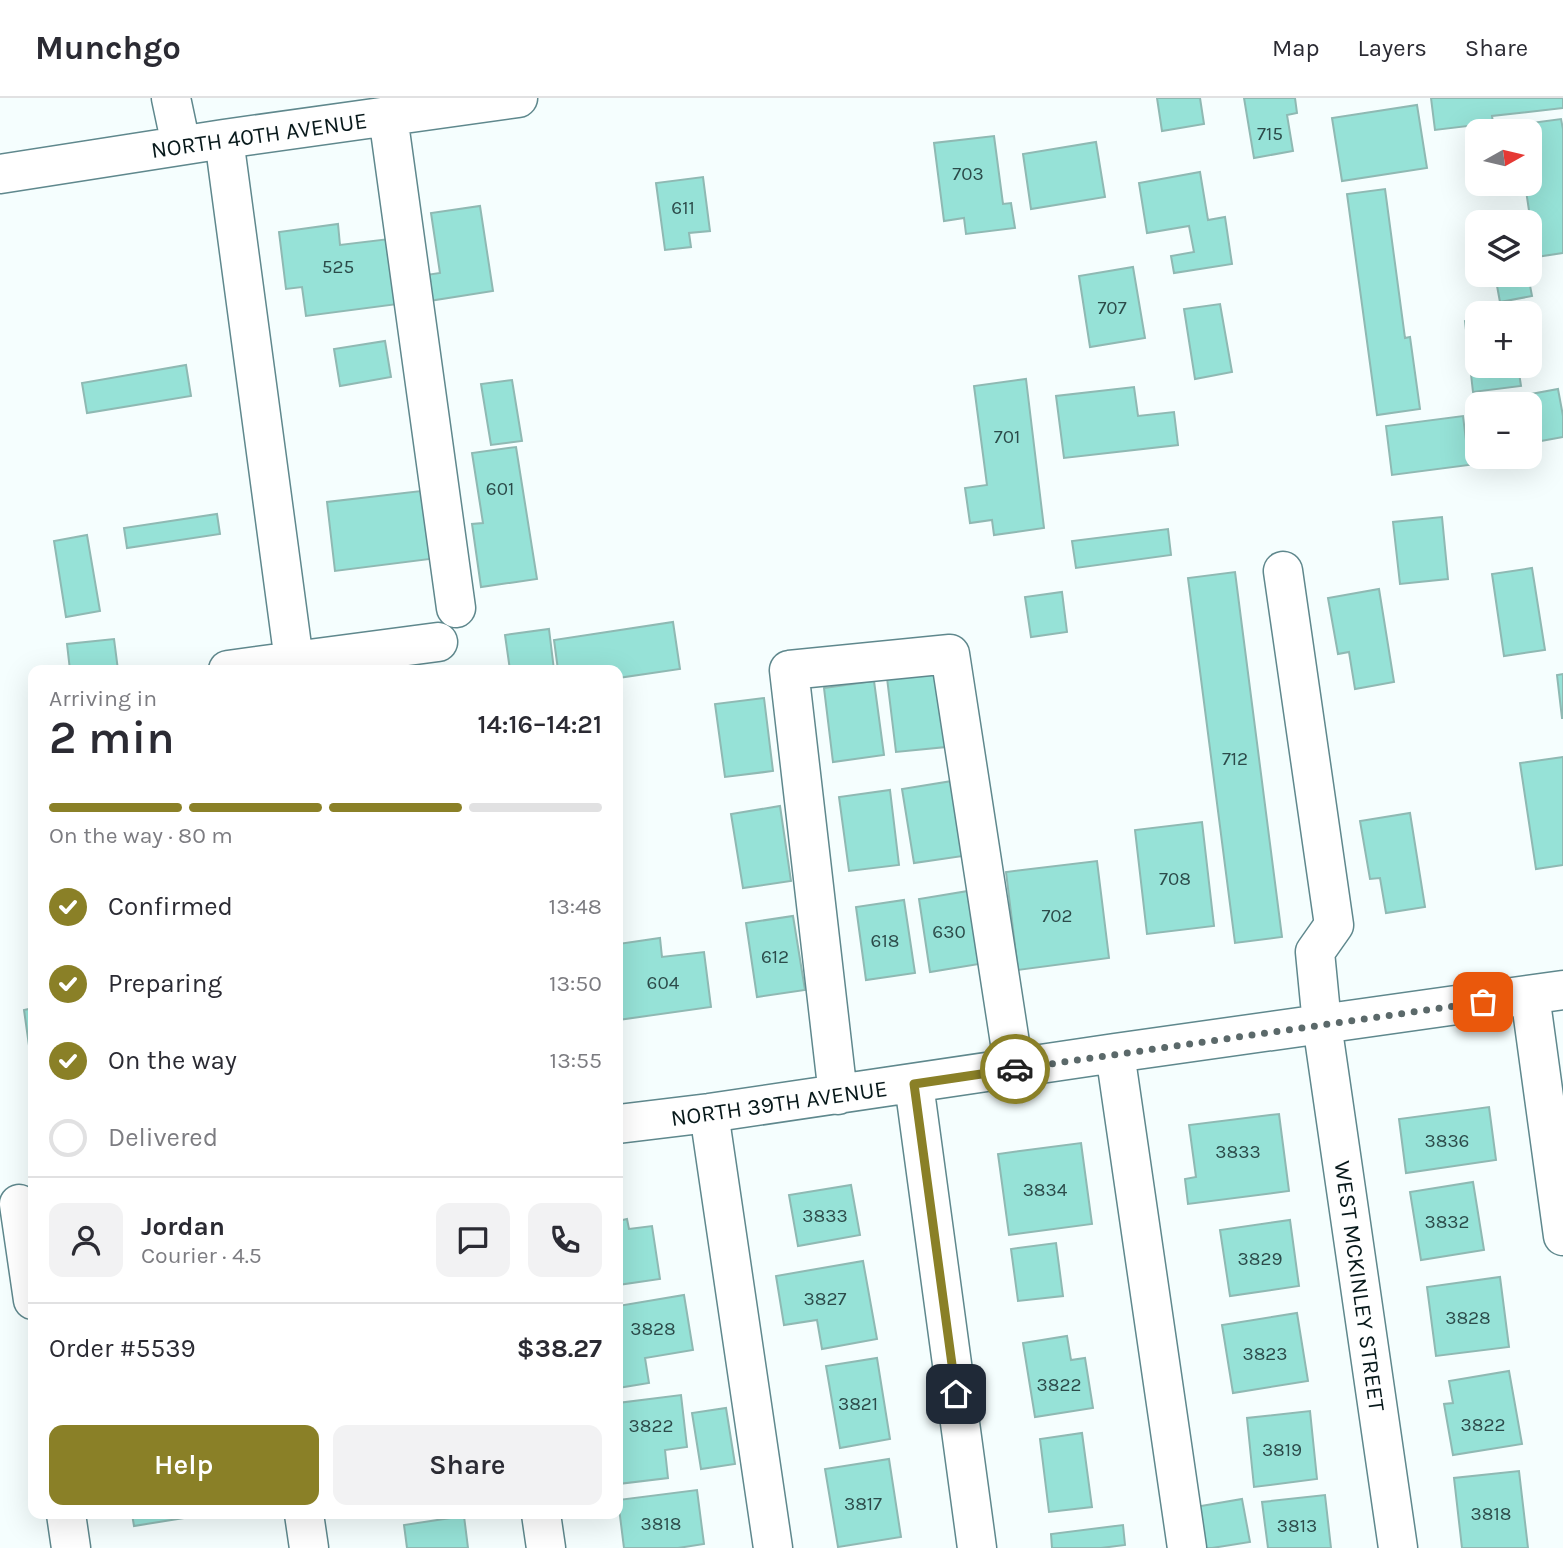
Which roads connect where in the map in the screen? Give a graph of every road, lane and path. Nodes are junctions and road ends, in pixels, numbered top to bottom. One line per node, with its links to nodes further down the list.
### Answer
1 (171, 98): 5 (street)
2 (518, 98): 3 (street, NORTH 40TH AVENUE)
3 (387, 116): 4 (street, NORTH 40TH AVENUE); 8 (street)
4 (224, 139): 5 (street, NORTH 40TH AVENUE); 10 (street)
5 (181, 145): 6 (street, NORTH 40TH AVENUE)
6 (0, 174)
7 (1283, 571): 13 (street, WEST MCKINLEY STREET)
8 (456, 608)
9 (438, 642): 10 (street)
10 (294, 661): 11 (street)
11 (265, 665)
12 (1546, 993): 13 (street, NORTH 39TH AVENUE); 21 (street)
13 (1322, 1024): 14 (street, NORTH 39TH AVENUE); 32 (street, WEST MCKINLEY STREET)
14 (1115, 1053): 15 (street, NORTH 39TH AVENUE); 31 (street)
15 (1014, 1069): 16 (street, NORTH 39TH AVENUE); 17 (street)
16 (914, 1084): 17 (street, NORTH 39TH AVENUE); 30 (street)
17 (838, 1095): 18 (street, NORTH 39TH AVENUE)
18 (709, 1113): 19 (street, NORTH 39TH AVENUE); 29 (street)
19 (623, 1123)
20 (17, 1205): 22 (street)
21 (1563, 1236)
22 (28, 1270)
23 (67, 1519): 26 (street)
24 (305, 1519): 27 (street)
25 (542, 1519): 28 (street)
26 (71, 1548)
27 (309, 1548)
28 (546, 1548)
29 (773, 1548)
30 (977, 1548)
31 (1188, 1548)
32 (1398, 1548)

